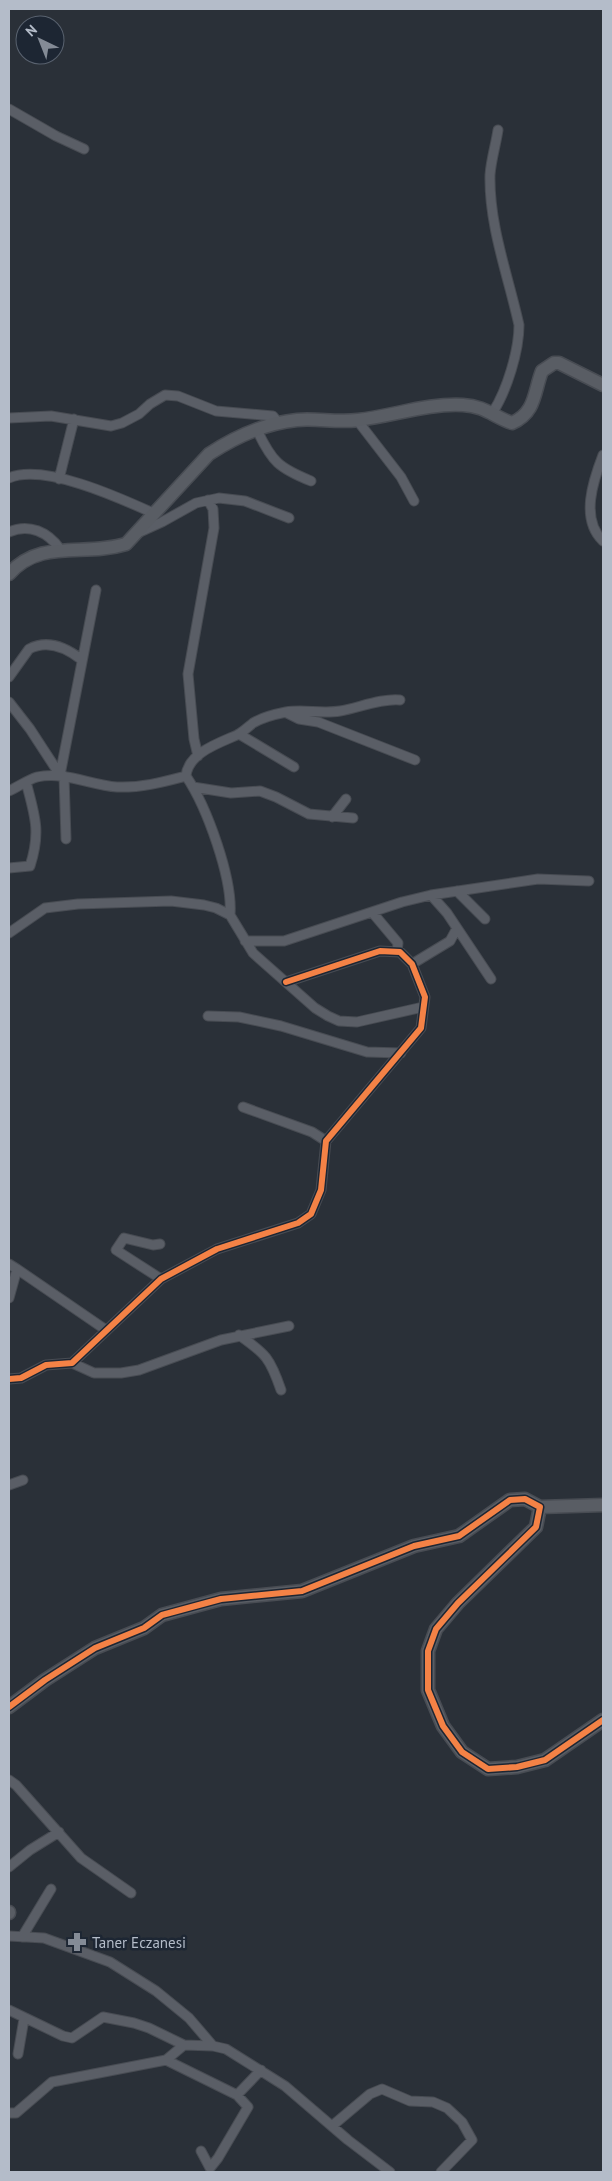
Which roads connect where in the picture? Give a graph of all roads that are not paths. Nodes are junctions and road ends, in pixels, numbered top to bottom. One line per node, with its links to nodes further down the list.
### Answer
1 (9, 109): 3 (street)
2 (498, 130): 5 (street)
3 (84, 149)
4 (603, 385): 5 (street)
5 (493, 412): 8 (street)
6 (9, 418): 7 (street)
7 (74, 419): 9 (street); 13 (street)
8 (357, 420): 9 (street); 16 (street)
9 (279, 424): 10 (street)
10 (257, 430): 14 (street); 17 (street)
11 (603, 455): 21 (street)
12 (9, 478): 13 (street)
13 (59, 479): 17 (street)
14 (312, 481)
15 (208, 500): 18 (street); 20 (street); 31 (street)
16 (414, 501)
17 (153, 513): 20 (street)
18 (289, 518)
19 (9, 532): 22 (street)
20 (137, 533): 22 (street)
21 (603, 541)
22 (60, 549): 23 (street)
23 (9, 574)
24 (96, 590): 25 (street)
25 (82, 660): 26 (street); 34 (street)
26 (9, 677)
27 (400, 700): 29 (street)
28 (9, 702): 34 (street)
29 (285, 712): 30 (street); 32 (street)
30 (239, 734): 31 (street); 33 (street)
31 (198, 756): 35 (street)
32 (415, 760)
33 (294, 767)
34 (62, 776): 35 (street); 36 (street); 42 (street)
35 (186, 776): 37 (street)
36 (26, 782): 38 (street); 43 (street)
37 (193, 786): 40 (street); 48 (street)
38 (9, 791)
39 (346, 798): 40 (street)
40 (332, 817): 41 (street)
41 (353, 818)
42 (66, 839)
43 (9, 868)
44 (589, 881): 45 (street)
45 (457, 891): 46 (street); 49 (street)
46 (431, 895): 47 (street); 50 (street)
47 (372, 912): 52 (street); 53 (street)
48 (230, 916): 51 (street); 52 (street)
49 (485, 919)
50 (457, 928): 54 (street); 55 (street)
51 (9, 933)
52 (245, 941): 56 (street)
53 (397, 952): 54 (street); 56 (street)
54 (412, 964): 57 (street)
55 (491, 979)
56 (286, 982): 57 (street)
57 (423, 1007): 59 (street)
58 (208, 1016): 59 (street)
59 (401, 1054): 61 (street)
60 (243, 1107): 61 (street)
61 (326, 1140): 65 (street)
62 (160, 1244): 65 (street)
63 (9, 1264): 64 (street)
64 (17, 1269): 66 (street); 68 (street)
65 (161, 1279): 68 (street)
66 (9, 1298)
67 (289, 1326): 69 (street)
68 (106, 1330): 70 (street)
69 (239, 1335): 70 (street); 72 (street)
70 (72, 1363): 71 (street)
71 (9, 1379)
72 (281, 1390)
73 (23, 1480): 74 (street)
74 (9, 1485)
75 (603, 1505): 76 (street)
76 (540, 1507): 77 (street); 78 (street)
77 (9, 1707)
78 (603, 1720)
79 (9, 1780): 80 (street)
80 (59, 1832): 81 (street); 83 (street)
81 (9, 1867)
82 (51, 1889): 85 (street)
83 (130, 1894)
84 (9, 1936): 85 (street)
85 (22, 1937): 89 (street)
86 (9, 2010): 87 (street)
87 (24, 2019): 88 (street); 90 (street)
88 (184, 2046): 89 (street); 91 (street)
89 (213, 2046): 92 (street)
90 (18, 2054)
91 (166, 2060): 93 (street); 94 (street)
92 (261, 2070): 93 (street); 95 (street)
93 (237, 2095): 96 (street)
94 (9, 2113)
95 (332, 2126): 97 (street); 98 (street)
96 (201, 2151)
97 (390, 2172)
98 (441, 2172)

